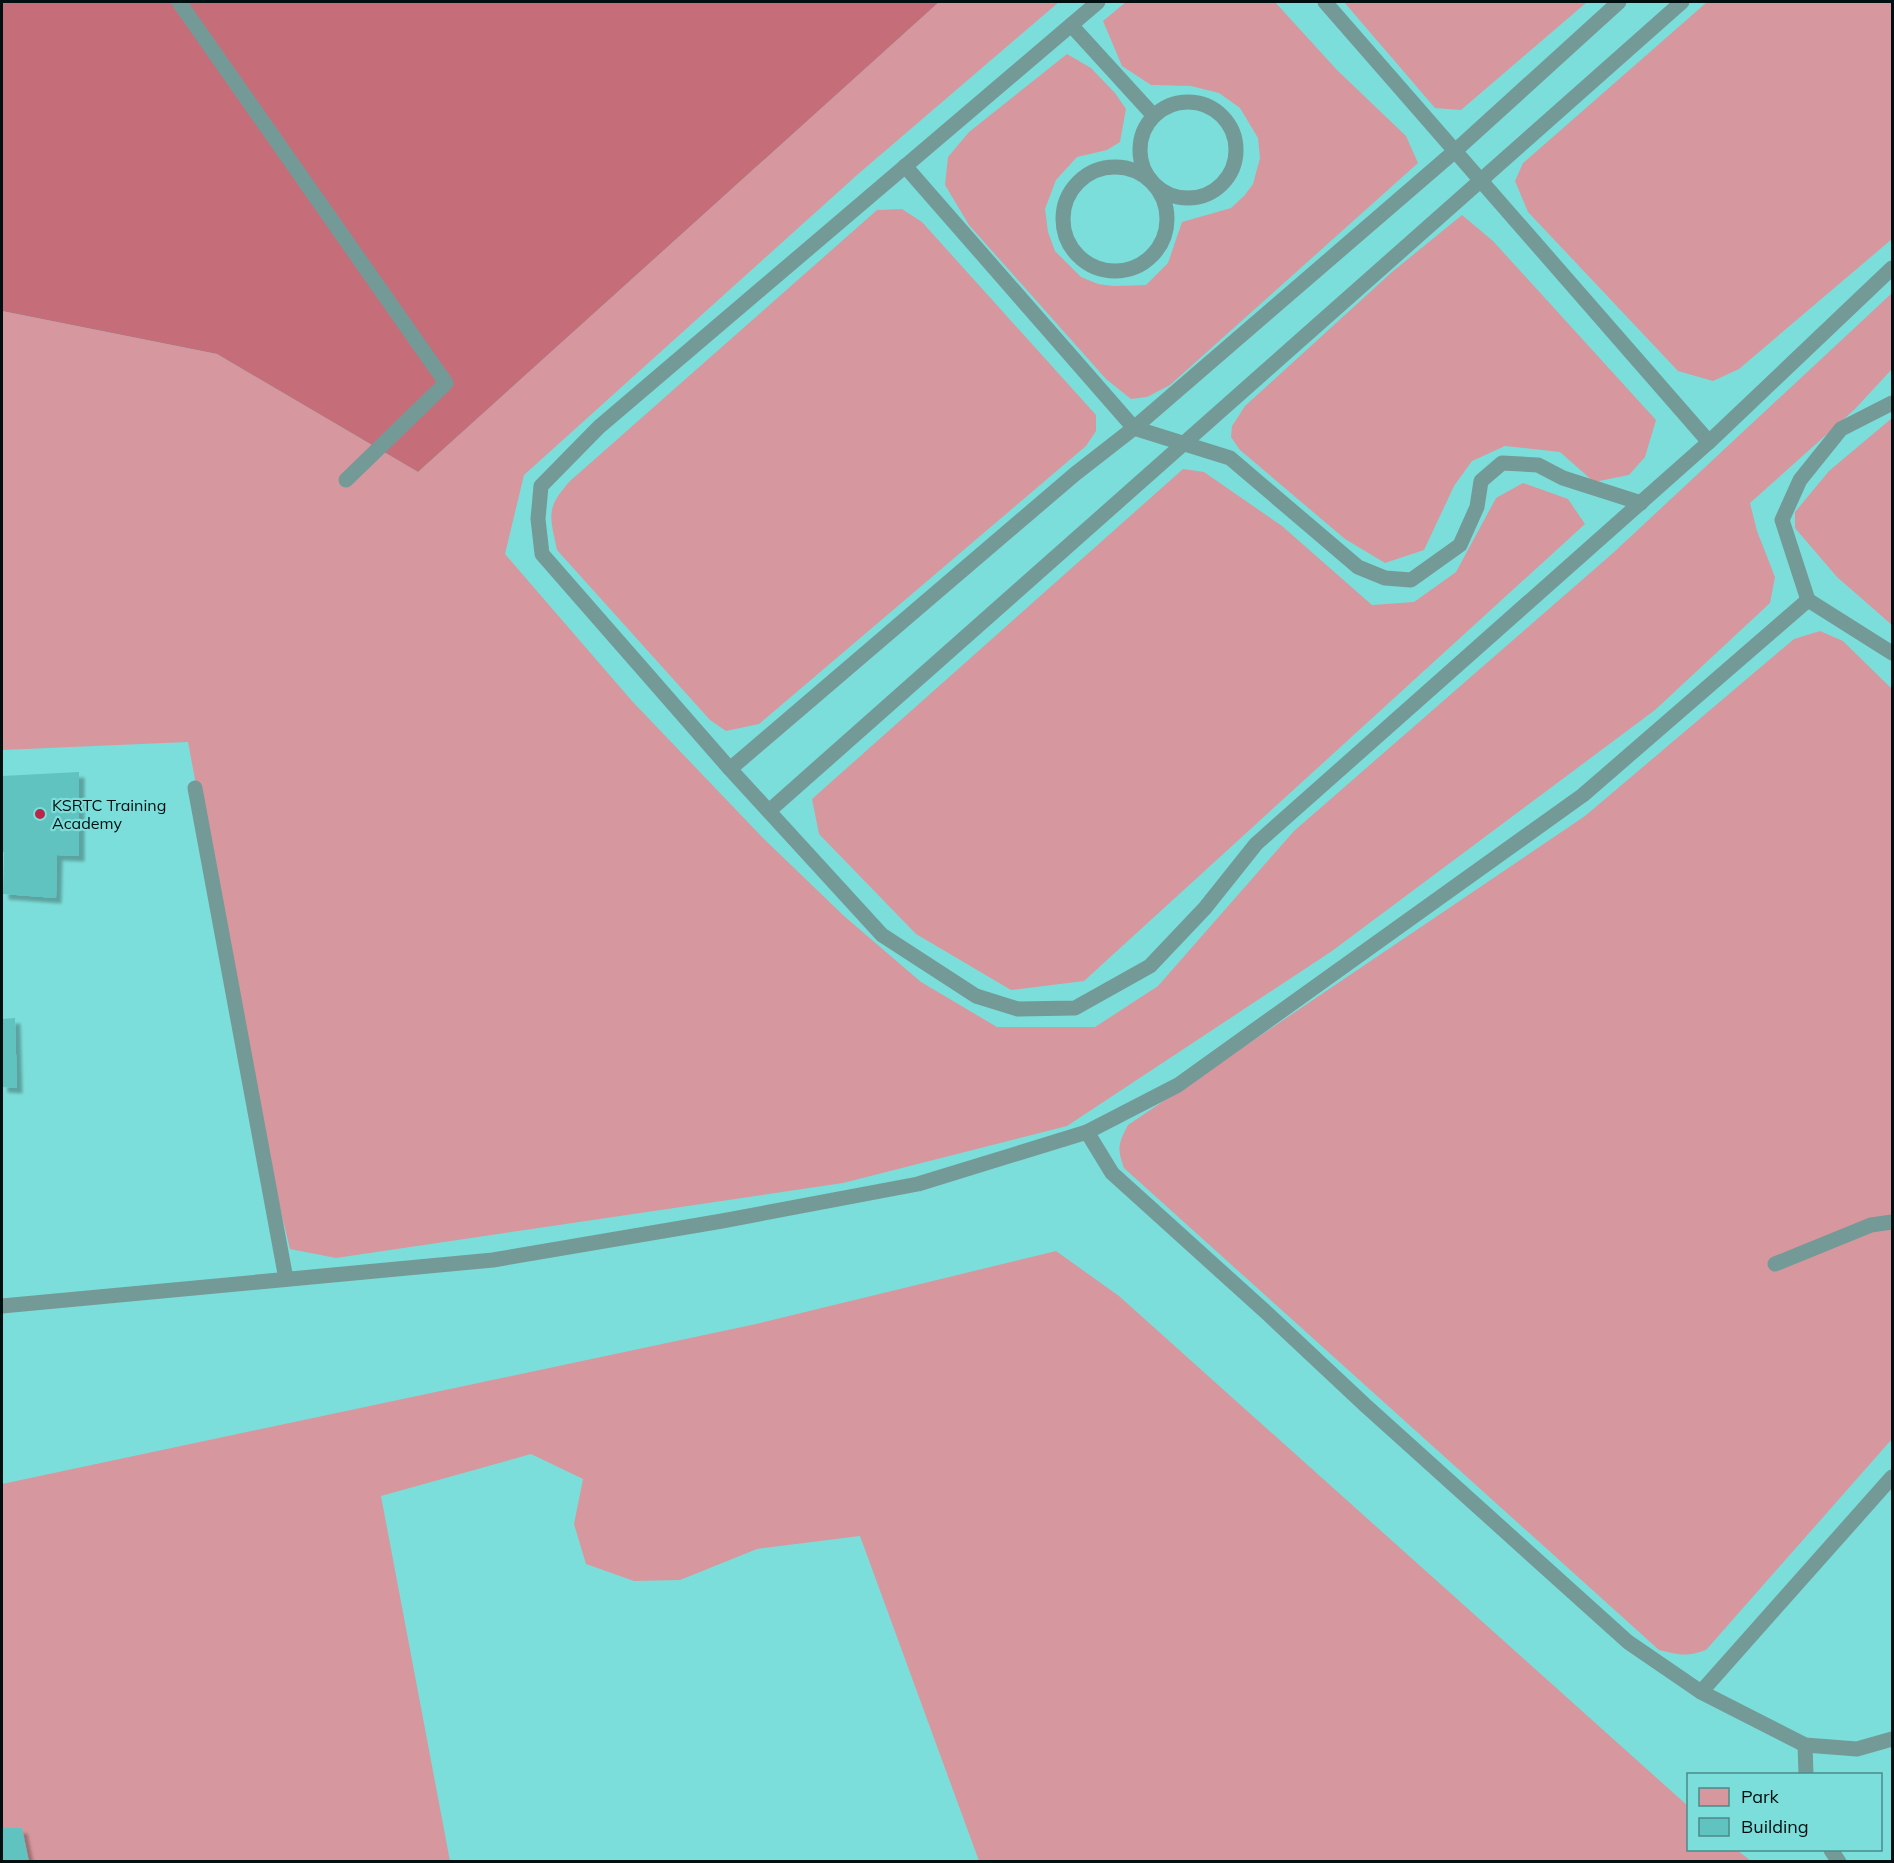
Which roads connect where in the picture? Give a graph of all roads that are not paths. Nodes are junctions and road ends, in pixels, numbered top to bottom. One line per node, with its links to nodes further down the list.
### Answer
1 (179, 2): 17 (lane)
2 (1098, 2): 6 (lane)
3 (1325, 2): 8 (lane)
4 (1619, 2): 8 (lane)
5 (1682, 2): 10 (lane)
6 (1071, 25): 7 (lane); 9 (lane)
7 (1154, 116): 11 (lane); 11 (lane)
8 (1455, 151): 10 (lane); 14 (lane)
9 (905, 166): 14 (lane); 21 (lane)
10 (1481, 181): 15 (lane); 16 (lane)
11 (1153, 184): 11 (lane)
12 (1893, 268): 15 (lane)
13 (1893, 403): 19 (lane)
14 (1134, 428): 16 (lane); 21 (lane)
15 (1709, 442): 18 (lane)
16 (1184, 443): 18 (lane); 23 (lane)
17 (346, 480)
18 (1641, 503): 23 (lane)
19 (1808, 600): 20 (lane); 24 (lane)
20 (1893, 653)
21 (730, 769): 23 (lane)
22 (195, 788): 27 (lane)
23 (769, 811)
24 (1087, 1132): 27 (lane); 30 (lane)
25 (1893, 1222): 26 (lane)
26 (1775, 1264)
27 (286, 1279): 28 (lane)
28 (2, 1306)
29 (1893, 1477): 30 (lane)
30 (1701, 1692): 32 (lane)
31 (1893, 1739): 32 (lane)
32 (1805, 1745): 33 (lane)
33 (1806, 1773)

